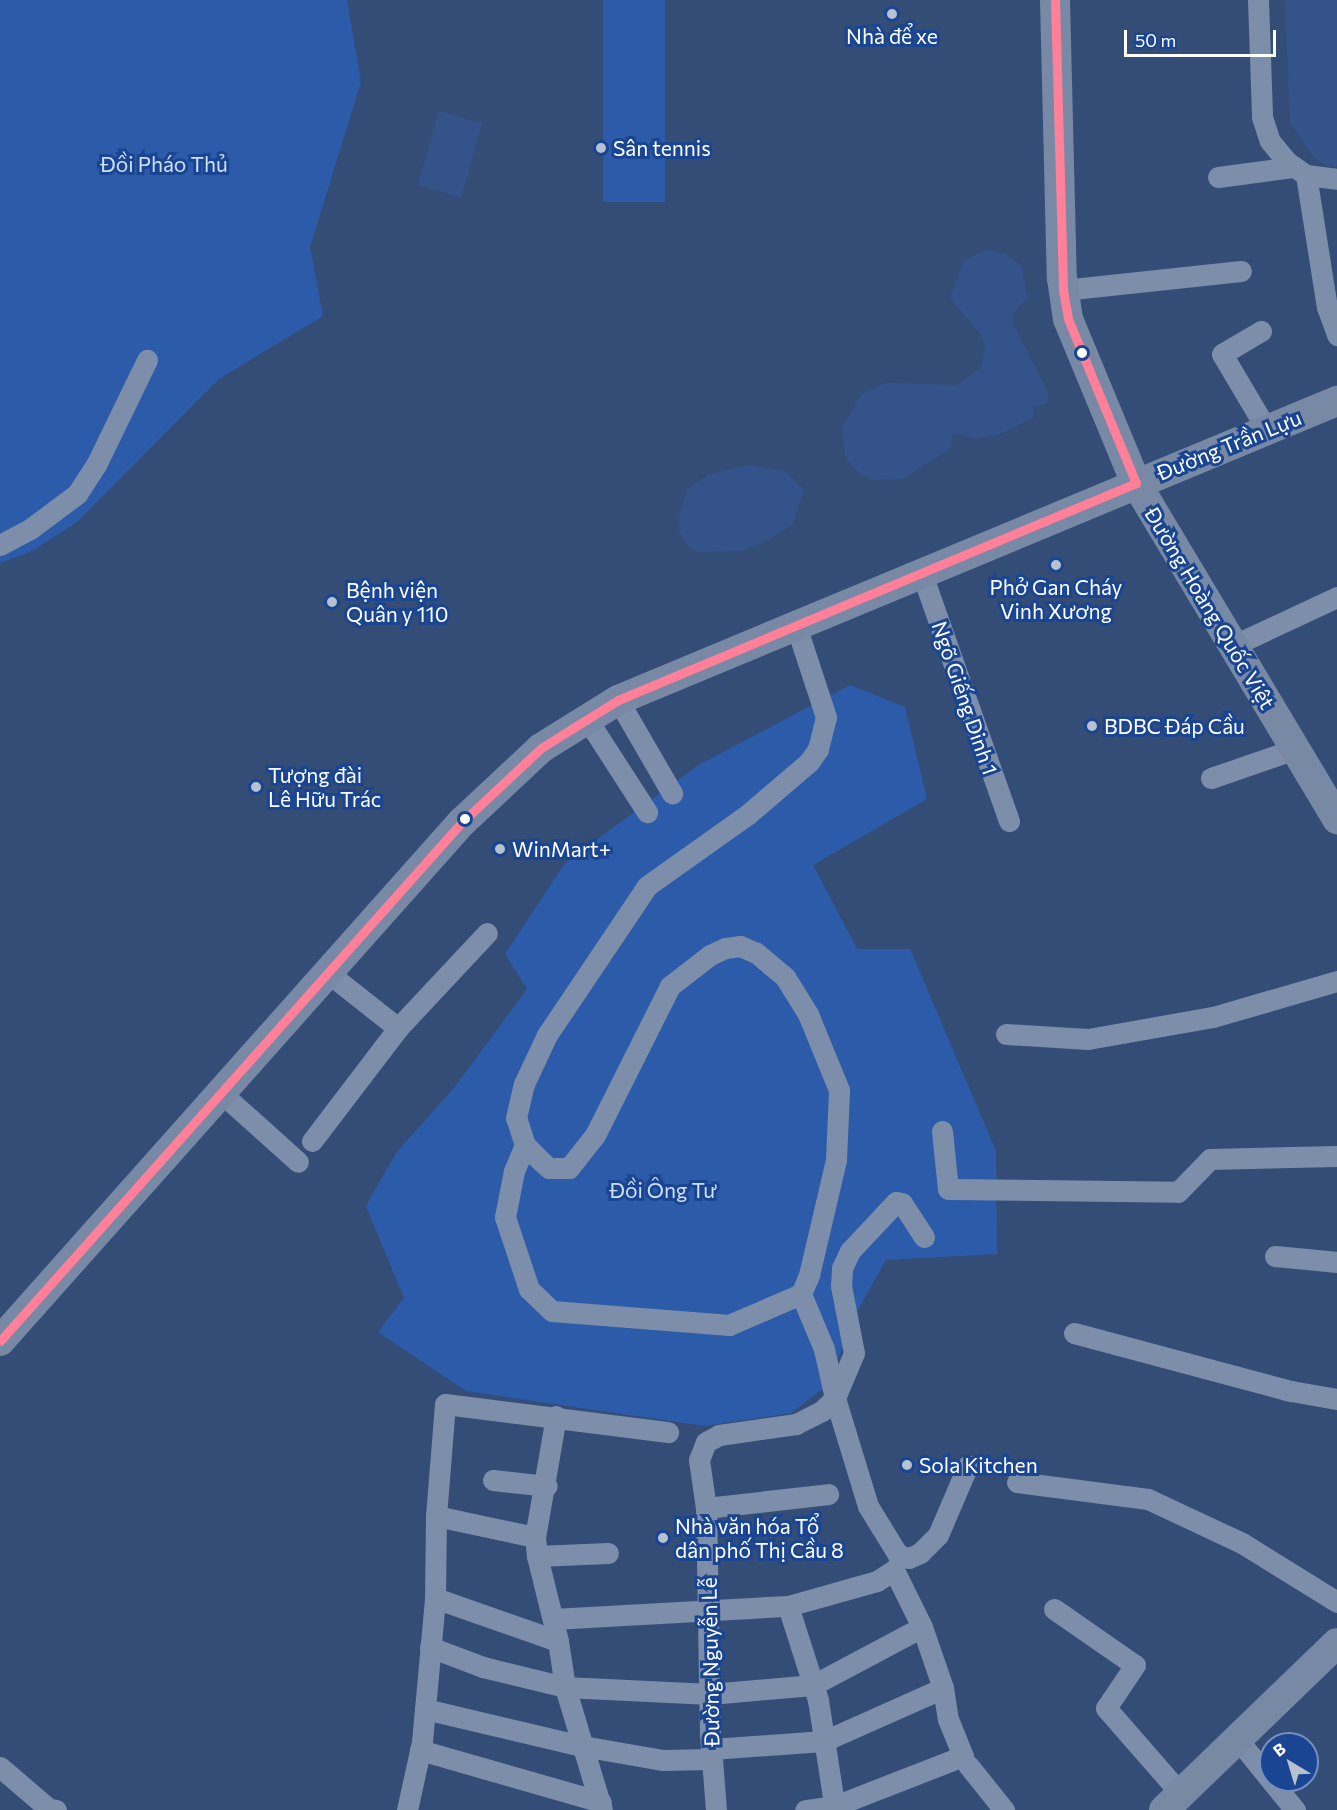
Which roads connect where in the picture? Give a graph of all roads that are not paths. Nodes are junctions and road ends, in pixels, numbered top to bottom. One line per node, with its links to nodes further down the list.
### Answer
1 (1055, 0): 7 (main road, Đường Hoàng Quốc Việt)
2 (1258, 0): 3 (street)
3 (1300, 171): 4 (street); 5 (street); 9 (street)
4 (1218, 177)
5 (1337, 179)
6 (1241, 271): 7 (street)
7 (1063, 290): 13 (main road, Đường Hoàng Quốc Việt)
8 (1261, 331): 12 (street)
9 (1337, 335)
10 (147, 360): 14 (street)
11 (1337, 401): 12 (main road, Đường Trần Lựu)
12 (1267, 430): 13 (main road, Đường Trần Lựu)
13 (1136, 483): 15 (main road, Đường Trần Lựu); 18 (main road, Đường Hoàng Quốc Việt)
14 (0, 545)
15 (922, 574): 17 (main road, Đường Trần Lựu); 26 (street, Ngõ Giếng Dinh 1)
16 (1337, 597): 18 (street)
17 (796, 626): 19 (main road, Đường Trần Lựu); 35 (street)
18 (1232, 646): 21 (main road, Đường Hoàng Quốc Việt)
19 (618, 700): 20 (main road, Đường Trần Lựu); 23 (street)
20 (587, 719): 24 (street); 28 (main road, Đường Trần Lựu)
21 (1295, 748): 22 (street); 25 (main road, Đường Hoàng Quốc Việt)
22 (1211, 778)
23 (672, 793)
24 (647, 812)
25 (1337, 819)
26 (1009, 821)
27 (487, 933): 30 (street)
28 (327, 972): 30 (street); 32 (main road, Đường Trần Lựu)
29 (1337, 981): 31 (street)
30 (398, 1028): 34 (street)
31 (1006, 1034)
32 (219, 1091): 37 (street); 43 (main road, Đường Trần Lựu)
33 (942, 1131): 36 (street)
34 (312, 1142)
35 (525, 1145): 41 (street); 41 (street)
36 (1337, 1156)
37 (298, 1162)
38 (924, 1237): 44 (street)
39 (1275, 1256): 40 (street)
40 (1337, 1262)
41 (801, 1294): 44 (street)
42 (1074, 1333): 45 (street)
43 (0, 1341)
44 (834, 1398): 48 (street); 53 (street, Đường Nguyễn Lễ)
45 (1337, 1399)
46 (556, 1416): 47 (street); 51 (street); 54 (street)
47 (668, 1432)
48 (968, 1466)
49 (493, 1480): 51 (street)
50 (1017, 1482): 58 (street)
51 (547, 1486): 55 (street)
52 (828, 1494): 53 (street)
53 (706, 1508): 61 (street, Đường Nguyễn Lễ)
54 (436, 1516): 55 (street); 57 (street)
55 (536, 1546): 56 (street); 62 (street)
56 (608, 1553)
57 (435, 1598): 64 (street); 66 (street)
58 (1337, 1602)
59 (788, 1606): 61 (street); 63 (street); 67 (street)
60 (1054, 1610): 79 (street)
61 (708, 1611): 62 (street); 70 (street, Đường Nguyễn Lễ)
62 (553, 1619): 64 (street)
63 (922, 1627): 67 (street); 69 (street)
64 (558, 1641): 68 (street)
65 (1337, 1643): 73 (main road)
66 (430, 1647): 68 (street); 71 (street)
67 (813, 1685): 70 (street); 72 (street)
68 (565, 1687): 70 (street); 74 (street)
69 (943, 1688): 72 (street); 82 (street)
70 (710, 1694): 76 (street, Đường Nguyễn Lễ)
71 (425, 1709): 74 (street); 75 (street)
72 (824, 1741): 76 (street); 82 (street)
73 (1239, 1741): 79 (main road); 87 (street)
74 (582, 1746): 76 (street); 80 (street)
75 (420, 1750): 80 (street); 81 (street)
76 (712, 1754): 84 (street, Đường Nguyễn Lễ)
77 (968, 1766): 86 (street)
78 (4, 1775): 83 (street)
79 (1173, 1802)
80 (602, 1806)
81 (412, 1808)
82 (835, 1808): 85 (street)
83 (56, 1810)
84 (716, 1810)
85 (805, 1810)
86 (1004, 1810)
87 (1295, 1810)

